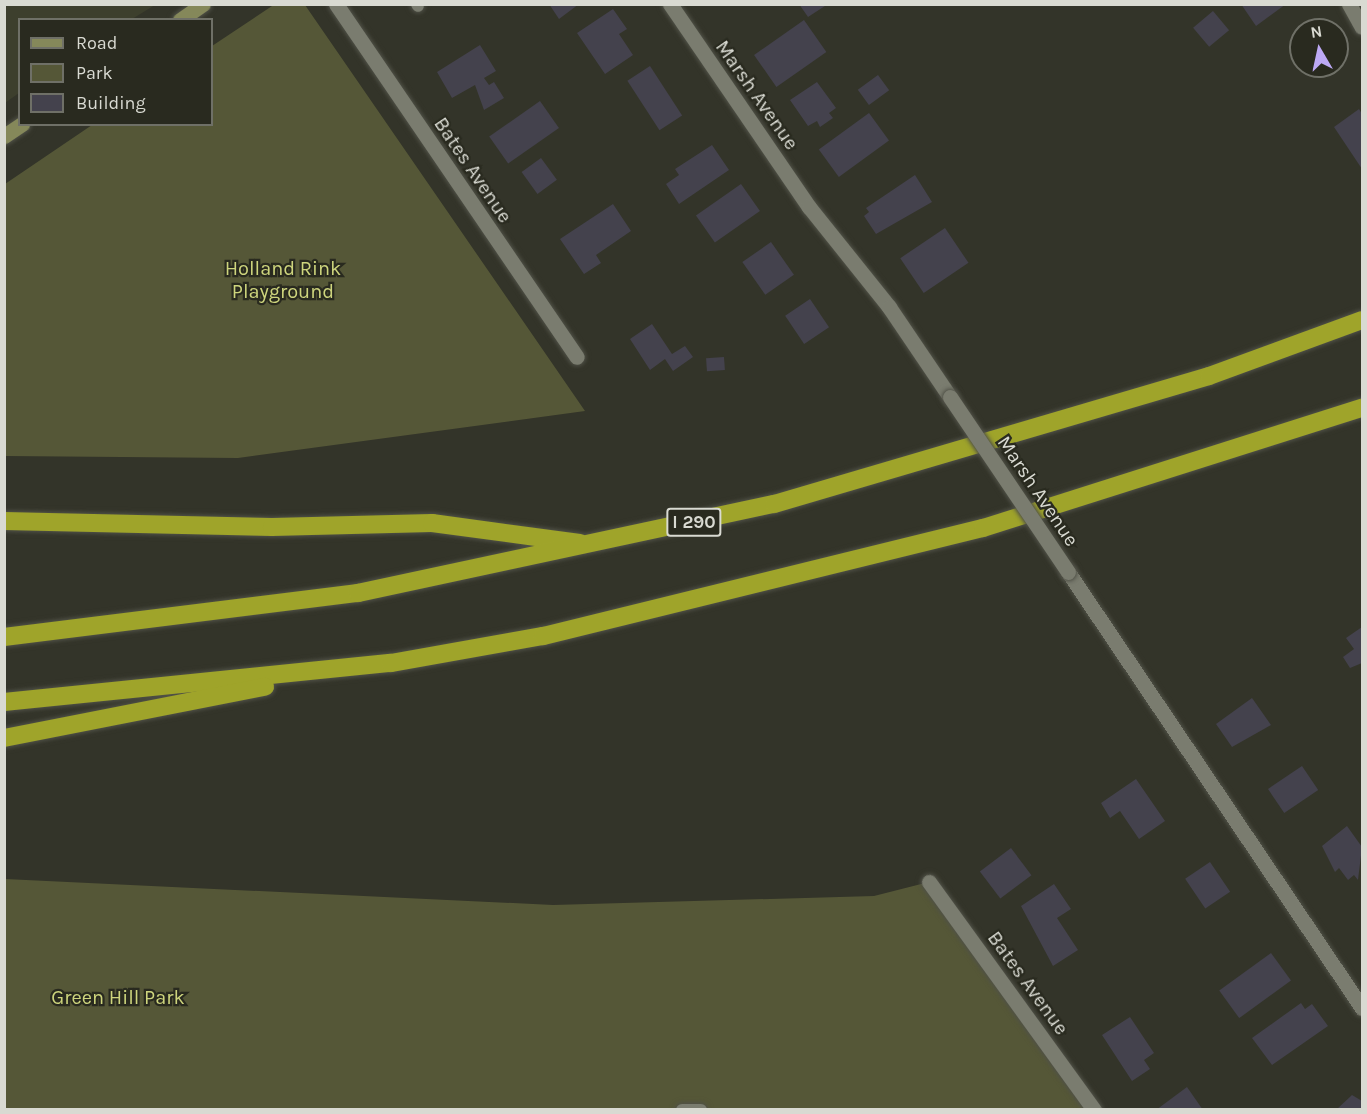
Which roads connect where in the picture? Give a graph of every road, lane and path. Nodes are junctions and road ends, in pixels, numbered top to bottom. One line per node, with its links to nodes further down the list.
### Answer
1 (203, 4): 5 (main road)
2 (336, 4): 10 (street, Bates Avenue)
3 (670, 4): 19 (street, Marsh Avenue, bridge)
4 (1348, 4): 6 (street)
5 (183, 18)
6 (1362, 27)
7 (19, 126): 8 (main road)
8 (4, 136)
9 (1362, 320): 13 (highway, I 290)
10 (577, 357)
11 (1362, 408): 15 (highway)
12 (4, 521): 13 (highway)
13 (594, 545): 14 (highway, I 290)
14 (4, 637)
15 (391, 663): 16 (highway); 17 (highway)
16 (4, 702)
17 (4, 738)
18 (929, 882): 22 (street, Bates Avenue)
19 (1362, 1008)
20 (682, 1110): 21 (lane)
21 (701, 1110)
22 (1094, 1110)

